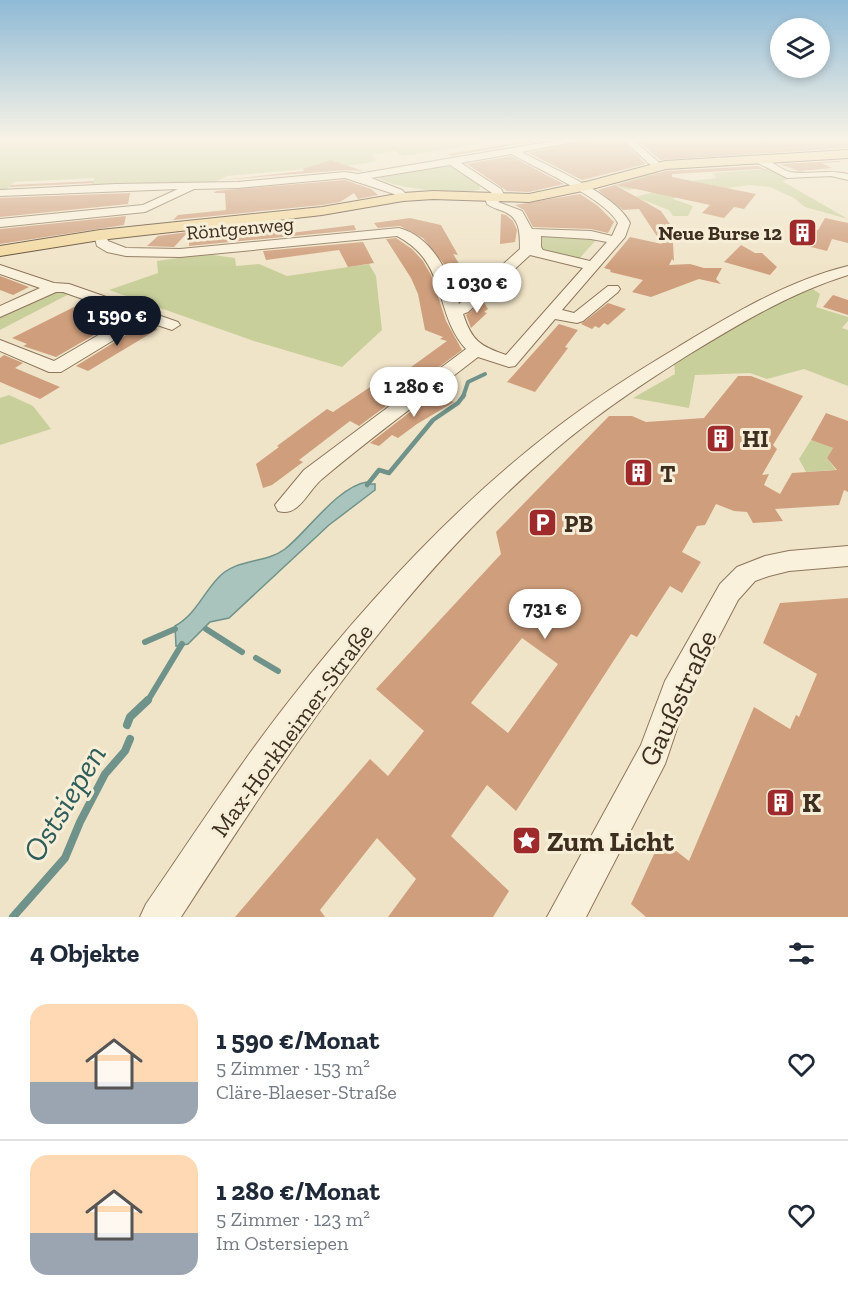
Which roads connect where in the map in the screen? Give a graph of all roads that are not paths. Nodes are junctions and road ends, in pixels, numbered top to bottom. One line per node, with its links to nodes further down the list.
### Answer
1 (272, 182): 6 (street)
2 (371, 182): 9 (street)
3 (483, 182): 10 (street)
4 (569, 182): 7 (street)
5 (602, 182): 7 (main road)
6 (194, 186): 8 (street); 11 (street)
7 (580, 188): 10 (main road); 13 (street)
8 (0, 193)
9 (403, 197): 10 (main road); 12 (main road)
10 (496, 198): 15 (street)
11 (0, 223)
12 (100, 235): 14 (main road); 22 (street, Röntgenweg)
13 (614, 240): 15 (street); 16 (street)
14 (0, 251)
15 (533, 252): 16 (street); 22 (street)
16 (591, 266): 23 (street)
17 (0, 269): 19 (street)
18 (848, 270): 30 (street, Max-Horkheimer-Straße)
19 (53, 288): 21 (street); 24 (street)
20 (613, 289): 23 (street)
21 (0, 312)
22 (454, 312): 27 (street)
23 (551, 312): 27 (street)
24 (144, 315): 25 (street); 26 (street)
25 (172, 325)
26 (0, 345)
27 (476, 350): 28 (street)
28 (286, 505)
29 (848, 556): 31 (street, Gaußstraße)
30 (159, 917)
31 (566, 917)

